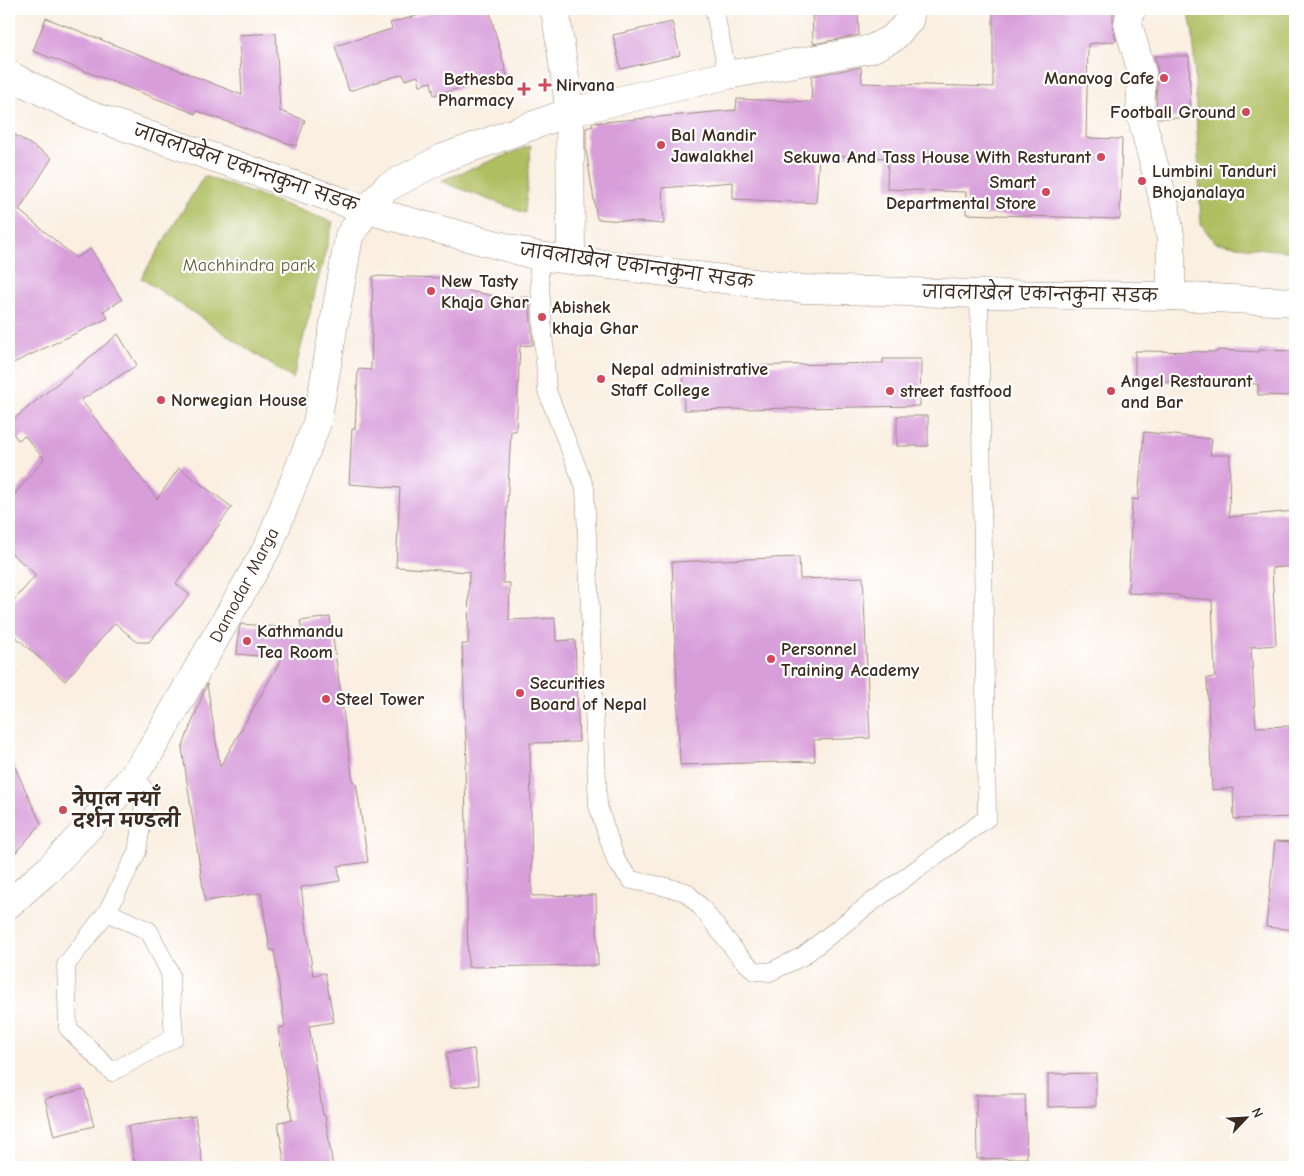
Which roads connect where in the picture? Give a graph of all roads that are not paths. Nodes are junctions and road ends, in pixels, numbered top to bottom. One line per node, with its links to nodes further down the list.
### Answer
1 (553, 9): 7 (street)
2 (714, 9): 6 (lane)
3 (911, 9): 6 (street, Damodar Marga)
4 (1131, 9): 12 (street)
5 (9, 75): 8 (street, जावलाखेल एकान्तकुना सडक)
6 (728, 75): 7 (street, Damodar Marga)
7 (570, 112): 8 (street, Damodar Marga); 10 (street)
8 (367, 210): 9 (street, जावलाखेल एकान्तकुना सडक); 14 (street, Damodar Marga)
9 (538, 256): 10 (street, जावलाखेल एकान्तकुना सडक); 11 (lane)
10 (571, 260): 11 (street, जावलाखेल एकान्तकुना सडक)
11 (980, 294): 12 (street, जावलाखेल एकान्तकुना सडक)
12 (1171, 296): 13 (street, जावलाखेल एकान्तकुना सडक)
13 (1295, 302)
14 (133, 776): 15 (street, Damodar Marga); 16 (lane)
15 (9, 904)
16 (107, 912): 16 (lane)

